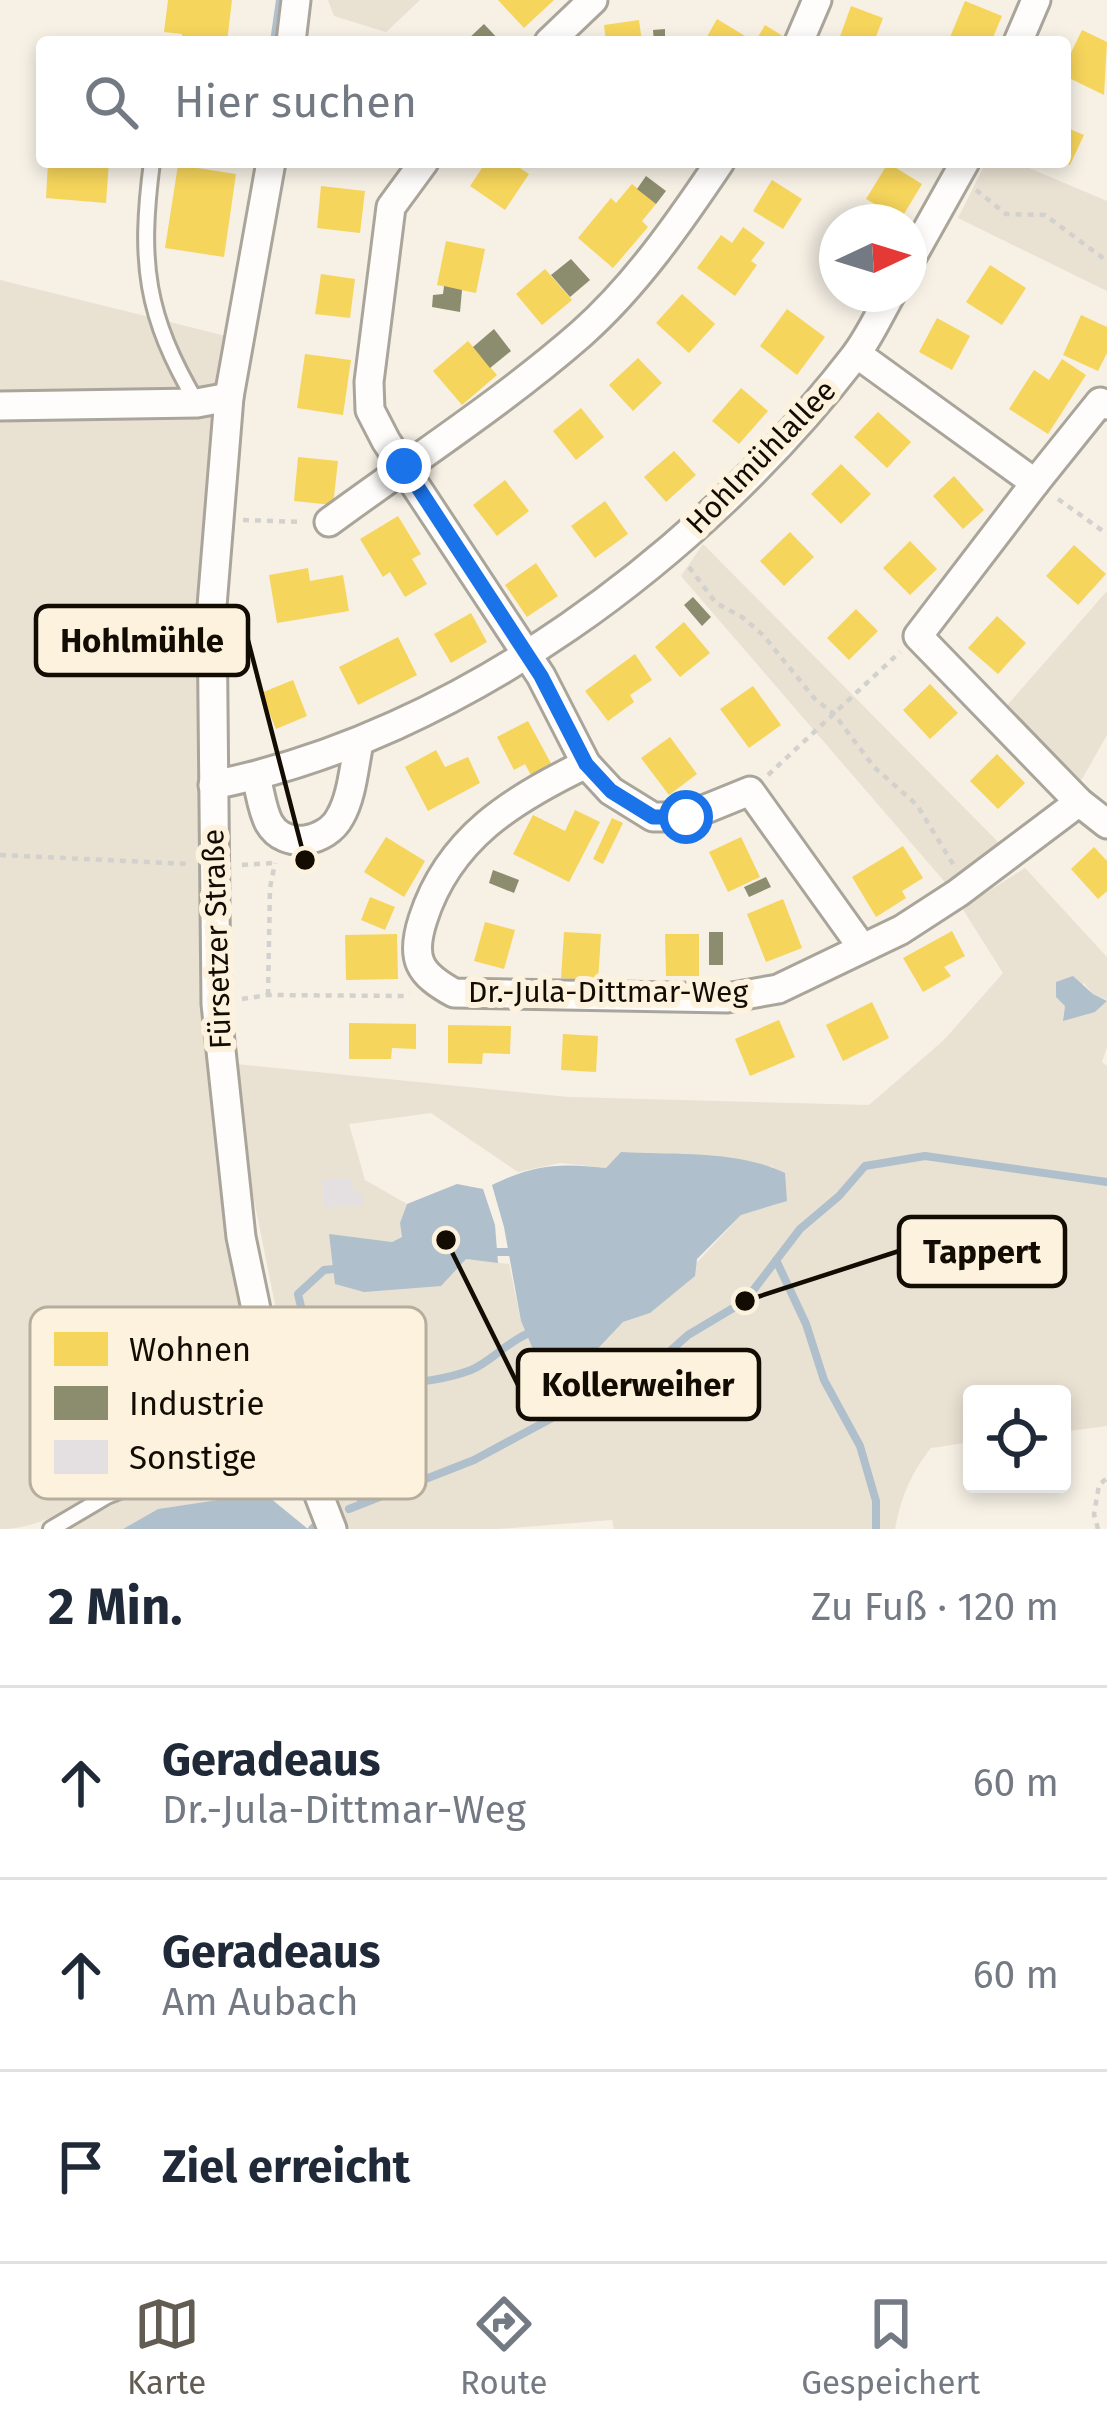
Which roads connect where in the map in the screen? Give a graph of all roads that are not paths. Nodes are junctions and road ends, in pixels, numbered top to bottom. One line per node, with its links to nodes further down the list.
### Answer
1 (296, 0): 5 (street)
2 (593, 0): 6 (street)
3 (817, 0): 7 (street)
4 (1036, 0): 8 (street)
5 (292, 36)
6 (555, 36)
7 (802, 36)
8 (1021, 36)
9 (151, 168): 18 (lane)
10 (270, 168): 17 (street, Fürsetzer Straße)
11 (420, 168): 21 (street)
12 (716, 168): 21 (street)
13 (962, 168): 14 (street)
14 (927, 230)
15 (881, 312): 16 (street, Hohlmühlallee)
16 (857, 354): 22 (street); 24 (street, Hohlmühlallee)
17 (229, 397): 18 (street); 28 (street, Fürsetzer Straße)
18 (197, 403): 20 (street)
19 (1107, 405): 22 (street)
20 (0, 406)
21 (404, 466): 23 (street); 24 (street)
22 (1035, 483): 29 (street)
23 (329, 522)
24 (526, 654): 25 (street, Hohlmühlallee); 26 (street)
25 (359, 743): 27 (street, Hohlmühlallee); 27 (street)
26 (586, 764): 31 (street); 31 (street, Dr.-Jula-Dittmar-Weg)
27 (256, 777): 28 (street, Hohlmühlallee)
28 (213, 785): 32 (street, Fürsetzer Straße)
29 (1079, 802): 30 (street); 31 (street, Dr.-Jula-Dittmar-Weg)
30 (1107, 824)
31 (861, 946)
32 (257, 1307)
33 (102, 1499): 35 (lane)
34 (320, 1499): 36 (street, Fürsetzer Straße)
35 (51, 1529)
36 (332, 1529)

